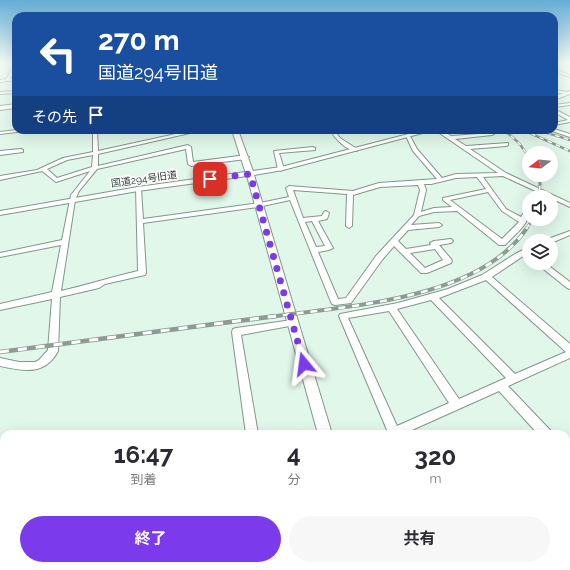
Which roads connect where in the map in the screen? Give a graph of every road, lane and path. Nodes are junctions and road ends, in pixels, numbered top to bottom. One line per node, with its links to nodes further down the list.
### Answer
1 (0, 92): 2 (street)
2 (12, 92)
3 (558, 92): 4 (street)
4 (569, 93): 5 (street)
5 (558, 97)
6 (570, 104): 9 (street)
7 (12, 106): 10 (street)
8 (558, 106): 9 (street)
9 (565, 106): 11 (street)
10 (0, 108)
11 (570, 108)
12 (558, 112): 13 (street)
13 (570, 120): 14 (street)
14 (558, 123)
15 (558, 131): 25 (street)
16 (12, 132): 17 (street)
17 (0, 133)
18 (94, 134): 33 (street)
19 (182, 134): 33 (street)
20 (237, 134): 35 (main road)
21 (335, 134): 31 (street)
22 (416, 134): 26 (street, 国道294号旧道)
23 (444, 134): 27 (street)
24 (492, 134): 27 (street)
25 (569, 135)
26 (408, 136): 31 (street, 国道294号旧道); 43 (street)
27 (450, 138): 29 (street)
28 (506, 144): 29 (street)
29 (465, 148): 40 (street)
30 (313, 149): 38 (street)
31 (355, 150): 38 (street, 国道294号旧道)
32 (21, 151): 34 (street)
33 (94, 152): 36 (street); 37 (street)
34 (0, 153)
35 (246, 157): 36 (street); 39 (main road)
36 (95, 168): 37 (street); 49 (street)
37 (44, 169): 42 (street)
38 (281, 169): 39 (street, 国道294号旧道)
39 (250, 174): 45 (street, 国道294号旧道); 50 (street)
40 (504, 174): 41 (street); 51 (street)
41 (479, 175): 43 (street); 46 (street)
42 (0, 178)
43 (441, 180): 44 (street)
44 (420, 182): 47 (street); 55 (street)
45 (138, 189): 49 (street, 国道294号旧道); 59 (street)
46 (489, 190): 52 (street); 58 (street)
47 (350, 193): 48 (street); 62 (street)
48 (292, 198): 50 (street); 57 (street)
49 (72, 200): 53 (street, 国道294号旧道); 67 (street)
50 (258, 204): 59 (street); 81 (street)
51 (570, 205)
52 (458, 209): 55 (street); 60 (street)
53 (0, 213)
54 (326, 213): 56 (street)
55 (417, 215): 63 (street)
56 (314, 219): 57 (street); 70 (street)
57 (301, 220): 70 (street)
58 (522, 220)
59 (140, 221): 77 (street)
60 (522, 222)
61 (439, 225): 63 (street)
62 (349, 226)
63 (406, 228): 68 (street)
64 (570, 233): 65 (street)
65 (558, 238)
66 (449, 241): 69 (street)
67 (65, 242): 73 (street); 77 (street)
68 (394, 242): 70 (street); 71 (street)
69 (436, 246): 71 (street); 71 (street)
70 (313, 250)
71 (405, 252)
72 (522, 252): 75 (street)
73 (0, 255)
74 (549, 270): 76 (street)
75 (486, 276): 78 (street); 82 (street)
76 (570, 286)
77 (56, 295): 79 (street); 84 (street)
78 (434, 298): 80 (street); 85 (street)
79 (0, 307)
80 (392, 308): 87 (street); 90 (street)
81 (292, 323): 88 (street); 89 (street)
82 (570, 350)
83 (570, 354): 85 (street)
84 (0, 362)
85 (514, 380): 86 (street)
86 (500, 386): 87 (street); 92 (street)
87 (457, 405): 91 (street)
88 (251, 430)
89 (324, 430)
90 (391, 430)
91 (402, 430)
92 (542, 430)

